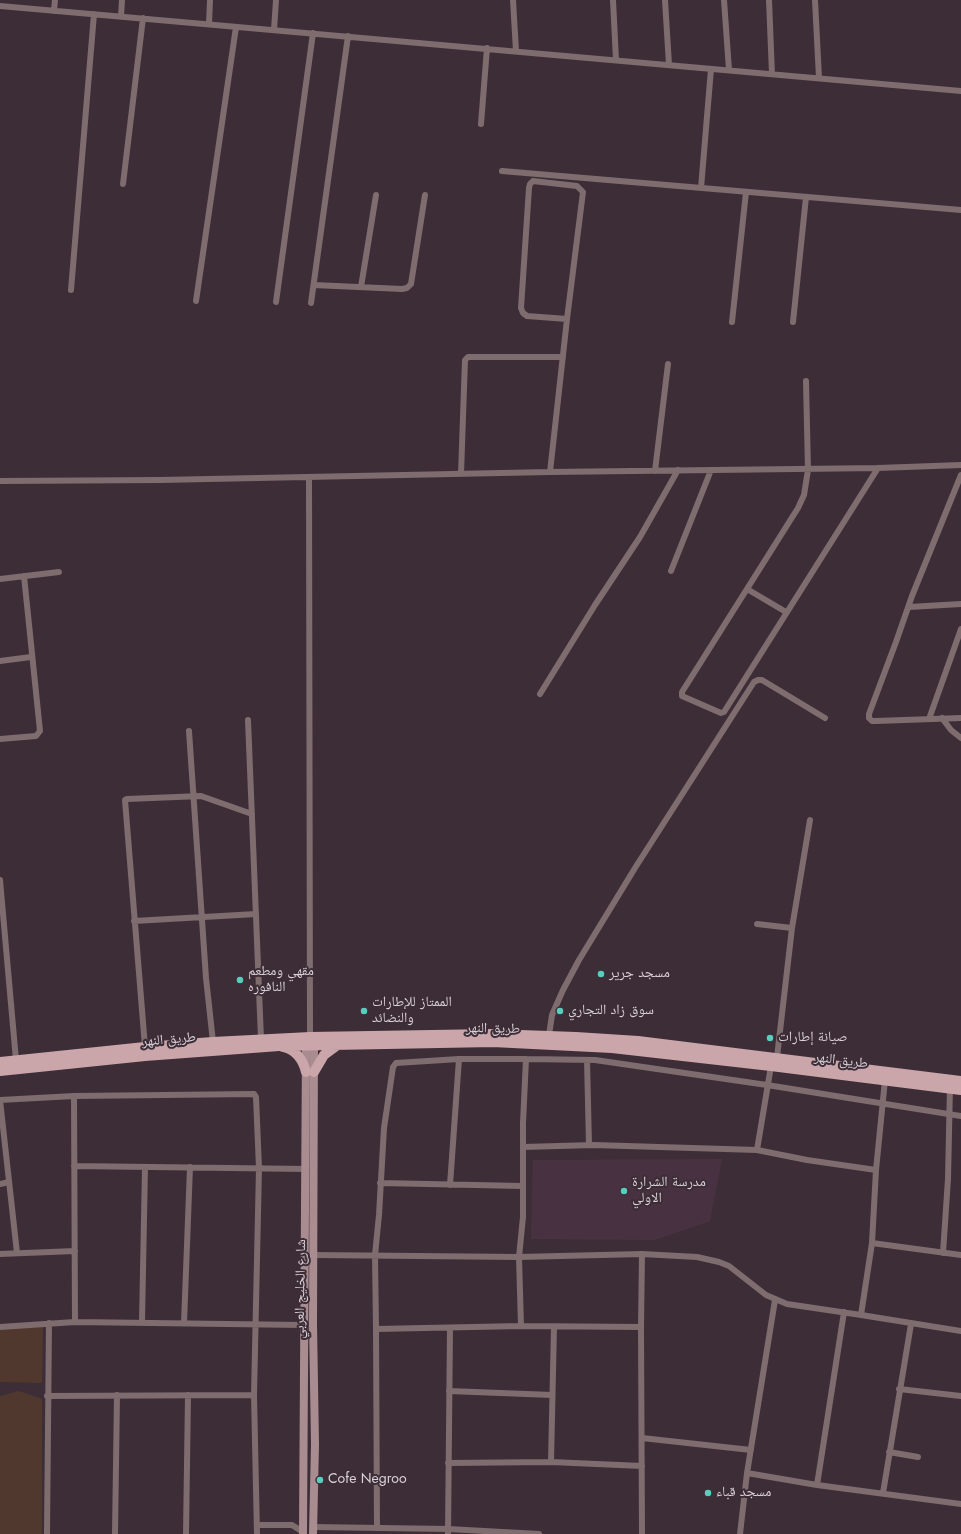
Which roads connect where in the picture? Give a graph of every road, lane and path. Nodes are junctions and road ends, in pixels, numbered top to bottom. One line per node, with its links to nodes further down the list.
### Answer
1 (55, 0): 13 (street)
2 (122, 0): 15 (street)
3 (210, 0): 17 (street)
4 (276, 0): 19 (street)
5 (514, 0): 23 (street)
6 (613, 0): 24 (street)
7 (665, 0): 25 (street)
8 (724, 0): 27 (street)
9 (768, 0): 28 (street)
10 (815, 0): 29 (street)
11 (10, 3): 12 (street); 13 (street)
12 (0, 6)
13 (54, 11): 14 (street)
14 (94, 14): 15 (street); 42 (street)
15 (121, 16): 16 (street)
16 (143, 18): 17 (street); 33 (street)
17 (209, 24): 18 (street)
18 (236, 27): 19 (street); 43 (street)
19 (274, 30): 20 (street)
20 (313, 33): 21 (street); 44 (street)
21 (348, 36): 22 (street); 40 (street)
22 (487, 48): 23 (street); 31 (street)
23 (516, 51): 24 (street)
24 (616, 60): 25 (street)
25 (669, 65): 26 (street)
26 (712, 69): 27 (street); 34 (street)
27 (728, 70): 28 (street)
28 (772, 74): 29 (street)
29 (819, 78): 30 (street)
30 (961, 91)
31 (482, 124)
32 (502, 171): 34 (street)
33 (123, 184)
34 (701, 188): 35 (street)
35 (746, 192): 38 (street); 47 (street)
36 (376, 195): 41 (street)
37 (425, 195): 41 (street)
38 (806, 197): 39 (street); 48 (street)
39 (961, 210)
40 (314, 285): 41 (street); 45 (street)
41 (361, 286)
42 (71, 290)
43 (196, 301)
44 (276, 302)
45 (311, 304)
46 (567, 319): 46 (street); 49 (street)
47 (732, 322)
48 (793, 322)
49 (562, 357): 58 (street); 59 (street)
50 (668, 364): 57 (street)
51 (806, 381): 56 (street)
52 (961, 465): 53 (street)
53 (878, 468): 56 (street); 70 (street)
54 (678, 470): 55 (street); 57 (street); 74 (street)
55 (711, 470): 56 (street); 63 (street)
56 (808, 470): 67 (street)
57 (655, 471): 58 (street)
58 (550, 472): 59 (street)
59 (461, 474): 61 (street)
60 (961, 475): 69 (street)
61 (310, 477): 62 (street); 96 (street)
62 (0, 481)
63 (671, 571)
64 (59, 572): 65 (street)
65 (24, 576): 66 (street); 72 (street)
66 (0, 579)
67 (747, 589): 70 (street); 70 (street)
68 (961, 604): 69 (street)
69 (909, 607): 78 (street)
70 (786, 612)
71 (961, 629): 78 (street)
72 (31, 657): 73 (street); 82 (street)
73 (0, 661)
74 (540, 694)
75 (825, 718): 93 (street)
76 (942, 718): 77 (street); 78 (street); 81 (street)
77 (961, 718)
78 (929, 719)
79 (248, 720): 84 (street)
80 (189, 731): 83 (street)
81 (961, 738)
82 (0, 739)
83 (193, 795): 84 (street); 89 (street); 90 (street)
84 (252, 814): 88 (street)
85 (810, 820): 92 (street)
86 (0, 880): 87 (street)
87 (1, 891): 102 (street)
88 (256, 914): 89 (street); 94 (street)
89 (202, 917): 90 (street); 95 (street)
90 (134, 921): 99 (street)
91 (757, 924): 92 (street)
92 (792, 928): 105 (street)
93 (549, 1036): 96 (main road, طريق النهر); 105 (main road, طريق النهر)
94 (261, 1040): 95 (main road, طريق النهر); 96 (main road, طريق النهر)
95 (213, 1042): 99 (main road, طريق النهر)
96 (310, 1042): 97 (main road, طريق النهر); 98 (main road, طريق النهر); 107 (main road, شارع الخليج العربي)
97 (339, 1044): 105 (main road, طريق النهر); 107 (main road)
98 (279, 1046): 106 (main road, طريق النهر); 107 (main road)
99 (145, 1047): 102 (main road, طريق النهر)
100 (526, 1058): 101 (street); 103 (street); 119 (street)
101 (459, 1059): 128 (street); 130 (street)
102 (16, 1060): 104 (main road, طريق النهر)
103 (587, 1060): 111 (street); 118 (street)
104 (0, 1062)
105 (774, 1062): 108 (main road, طريق النهر); 110 (main road, طريق النهر); 111 (street)
106 (0, 1071)
107 (310, 1072): 125 (main road, شارع الخليج العربي); 138 (main road, شارع الخليج العربي)
108 (884, 1080): 110 (main road, طريق النهر); 115 (street)
109 (961, 1081): 110 (main road, طريق النهر)
110 (949, 1084): 112 (main road, طريق النهر); 116 (street)
111 (767, 1085): 115 (street); 120 (street)
112 (961, 1090)
113 (74, 1096): 114 (street); 121 (street); 124 (street)
114 (0, 1100): 127 (street)
115 (881, 1104): 116 (street); 126 (street)
116 (949, 1115): 117 (street); 135 (street)
117 (961, 1116)
118 (589, 1145): 119 (street); 120 (street)
119 (522, 1147): 131 (street)
120 (757, 1150): 126 (street)
121 (74, 1166): 122 (street); 133 (street)
122 (145, 1167): 123 (street); 146 (street)
123 (190, 1167): 124 (street); 148 (street)
124 (259, 1168): 125 (street); 149 (street)
125 (306, 1169): 150 (main road, شارع الخليج العربي)
126 (876, 1170): 132 (street)
127 (9, 1182): 129 (street); 134 (street)
128 (380, 1183): 130 (street); 139 (street)
129 (0, 1184)
130 (450, 1185): 131 (street)
131 (522, 1186): 141 (street)
132 (872, 1243): 135 (street); 144 (street)
133 (75, 1251): 134 (street); 145 (street)
134 (17, 1253): 136 (street)
135 (942, 1253): 140 (street)
136 (0, 1254)
137 (642, 1254): 141 (street); 142 (street); 155 (street)
138 (314, 1255): 139 (street); 169 (main road, شارع الخليج العربي)
139 (374, 1255): 141 (street); 157 (street)
140 (961, 1255)
141 (519, 1257): 152 (street)
142 (775, 1300): 143 (street); 170 (street)
143 (844, 1312): 144 (street); 177 (street)
144 (861, 1315): 151 (street)
145 (75, 1322): 146 (street); 147 (street)
146 (142, 1322): 148 (street)
147 (49, 1323): 153 (street); 165 (street)
148 (184, 1323): 149 (street)
149 (257, 1324): 150 (street); 163 (street)
150 (304, 1324): 168 (main road, شارع الخليج العربي)
151 (911, 1324): 158 (street); 159 (street)
152 (521, 1326): 154 (street); 156 (street)
153 (0, 1327)
154 (554, 1327): 155 (street); 164 (street)
155 (641, 1327): 167 (street)
156 (450, 1328): 157 (street); 160 (street)
157 (376, 1329): 183 (street)
158 (961, 1331)
159 (899, 1389): 166 (street); 171 (street)
160 (449, 1391): 164 (street); 174 (street)
161 (117, 1395): 162 (street); 165 (street); 188 (street)
162 (188, 1395): 163 (street); 189 (street)
163 (254, 1395): 181 (street)
164 (552, 1395): 173 (street)
165 (47, 1396): 187 (street)
166 (961, 1396)
167 (642, 1438): 170 (street); 175 (street)
168 (303, 1443): 169 (main road); 180 (main road, شارع الخليج العربي)
169 (315, 1444): 184 (main road, شارع الخليج العربي)
170 (751, 1450): 176 (street)
171 (889, 1452): 172 (street); 178 (street)
172 (918, 1457)
173 (551, 1462): 174 (street); 175 (street)
174 (448, 1463): 185 (street)
175 (642, 1466): 192 (street)
176 (747, 1473): 177 (street); 193 (street)
177 (818, 1485): 178 (street)
178 (883, 1493): 179 (street)
179 (961, 1504)
180 (302, 1517): 182 (street); 186 (main road, شارع الخليج العربي)
181 (257, 1525): 182 (street); 190 (street)
182 (292, 1525): 186 (street)
183 (377, 1528): 184 (street); 185 (street)
184 (313, 1530)
185 (448, 1532): 191 (street)
186 (303, 1533)
187 (46, 1534)
188 (115, 1534)
189 (186, 1534)
190 (257, 1534)
191 (539, 1534)
192 (642, 1534)
193 (740, 1534)

